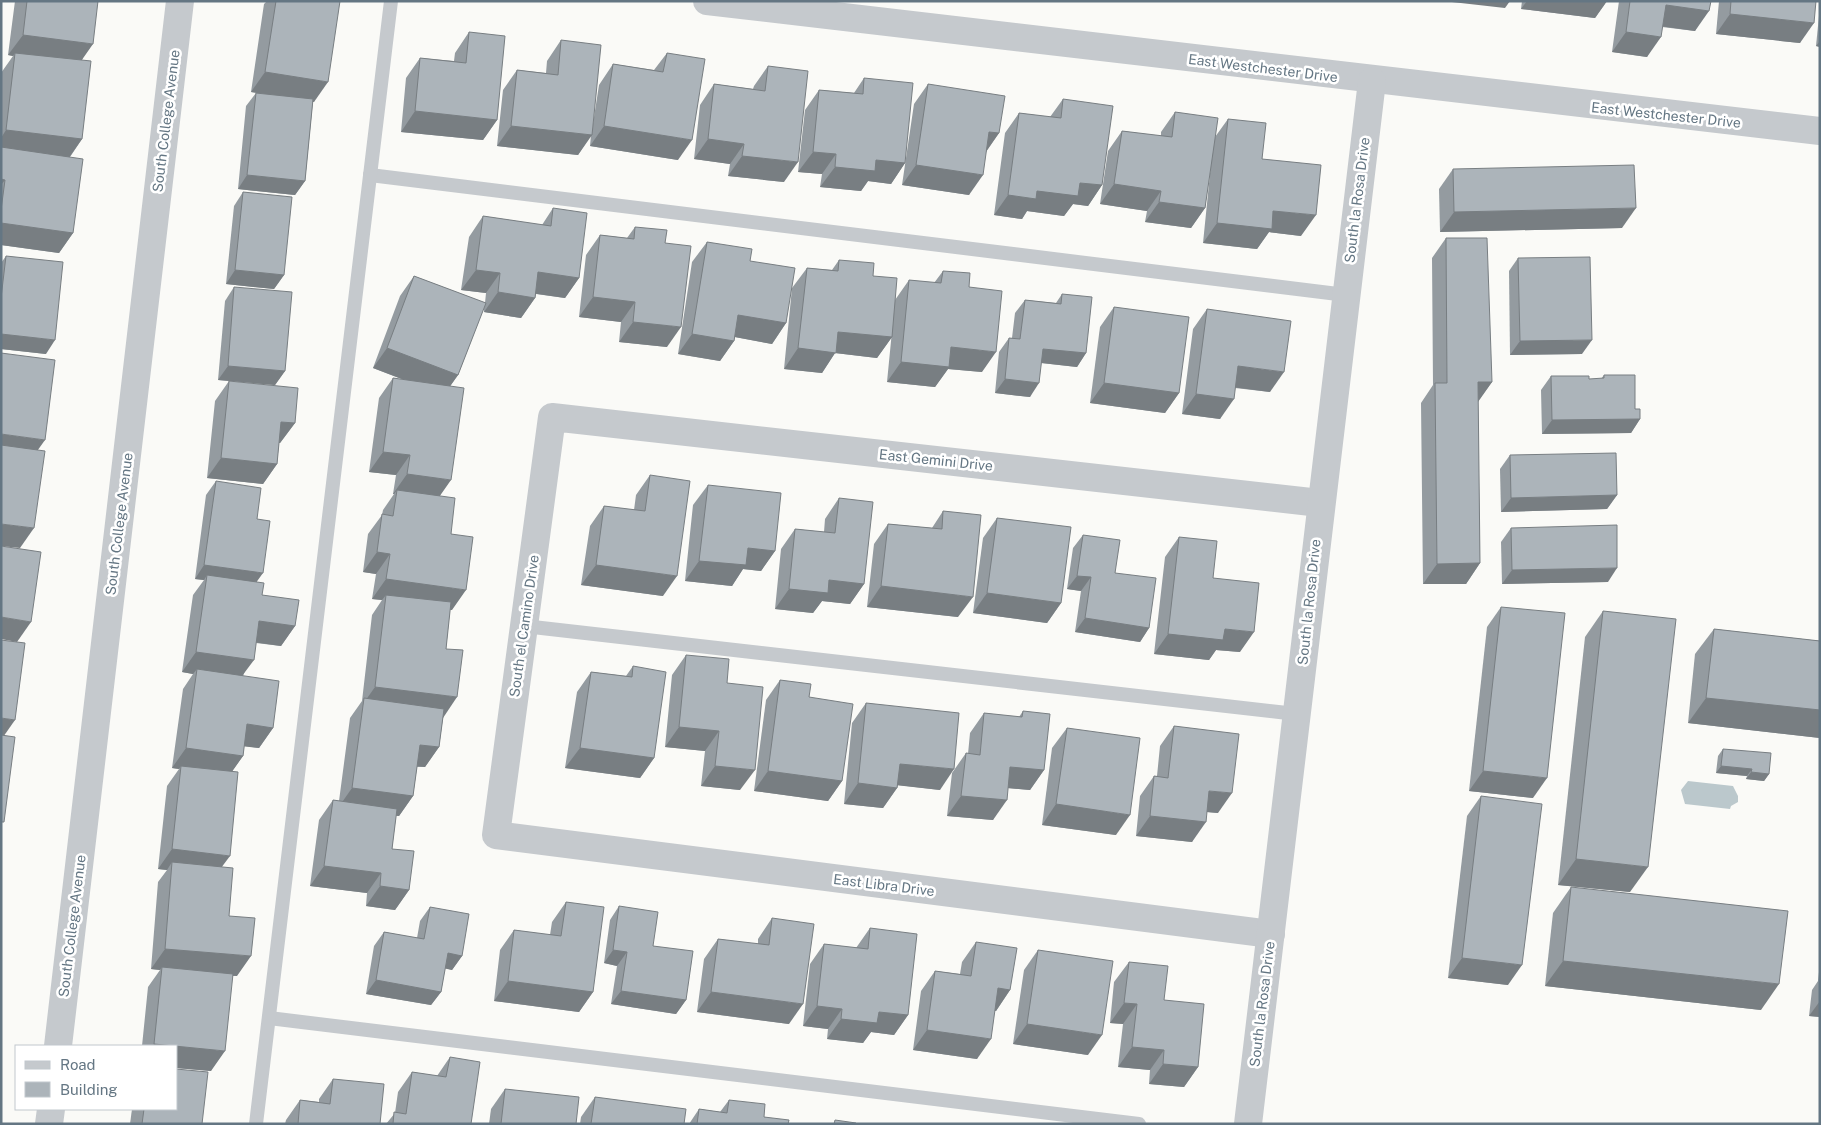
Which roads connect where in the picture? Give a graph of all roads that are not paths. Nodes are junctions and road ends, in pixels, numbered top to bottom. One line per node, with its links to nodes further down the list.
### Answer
1 (180, 1): 15 (street, South College Avenue)
2 (391, 1): 6 (lane)
3 (707, 1): 4 (street, East Westchester Drive)
4 (1372, 81): 5 (street, East Westchester Drive); 7 (street, South la Rosa Drive)
5 (1820, 132)
6 (370, 175): 7 (lane); 14 (lane)
7 (1346, 295): 9 (street, South la Rosa Drive)
8 (552, 417): 9 (street, East Gemini Drive); 10 (street, South el Camino Drive)
9 (1320, 503): 11 (street, South la Rosa Drive)
10 (524, 626): 11 (lane); 12 (street, South el Camino Drive)
11 (1296, 714): 13 (street, South la Rosa Drive)
12 (496, 835): 13 (street, East Libra Drive)
13 (1271, 934): 20 (street, South la Rosa Drive)
14 (269, 1018): 18 (lane); 19 (lane)
15 (58, 1045)
16 (51, 1110): 17 (street)
17 (49, 1124)
18 (256, 1124)
19 (1139, 1124)
20 (1248, 1124)

